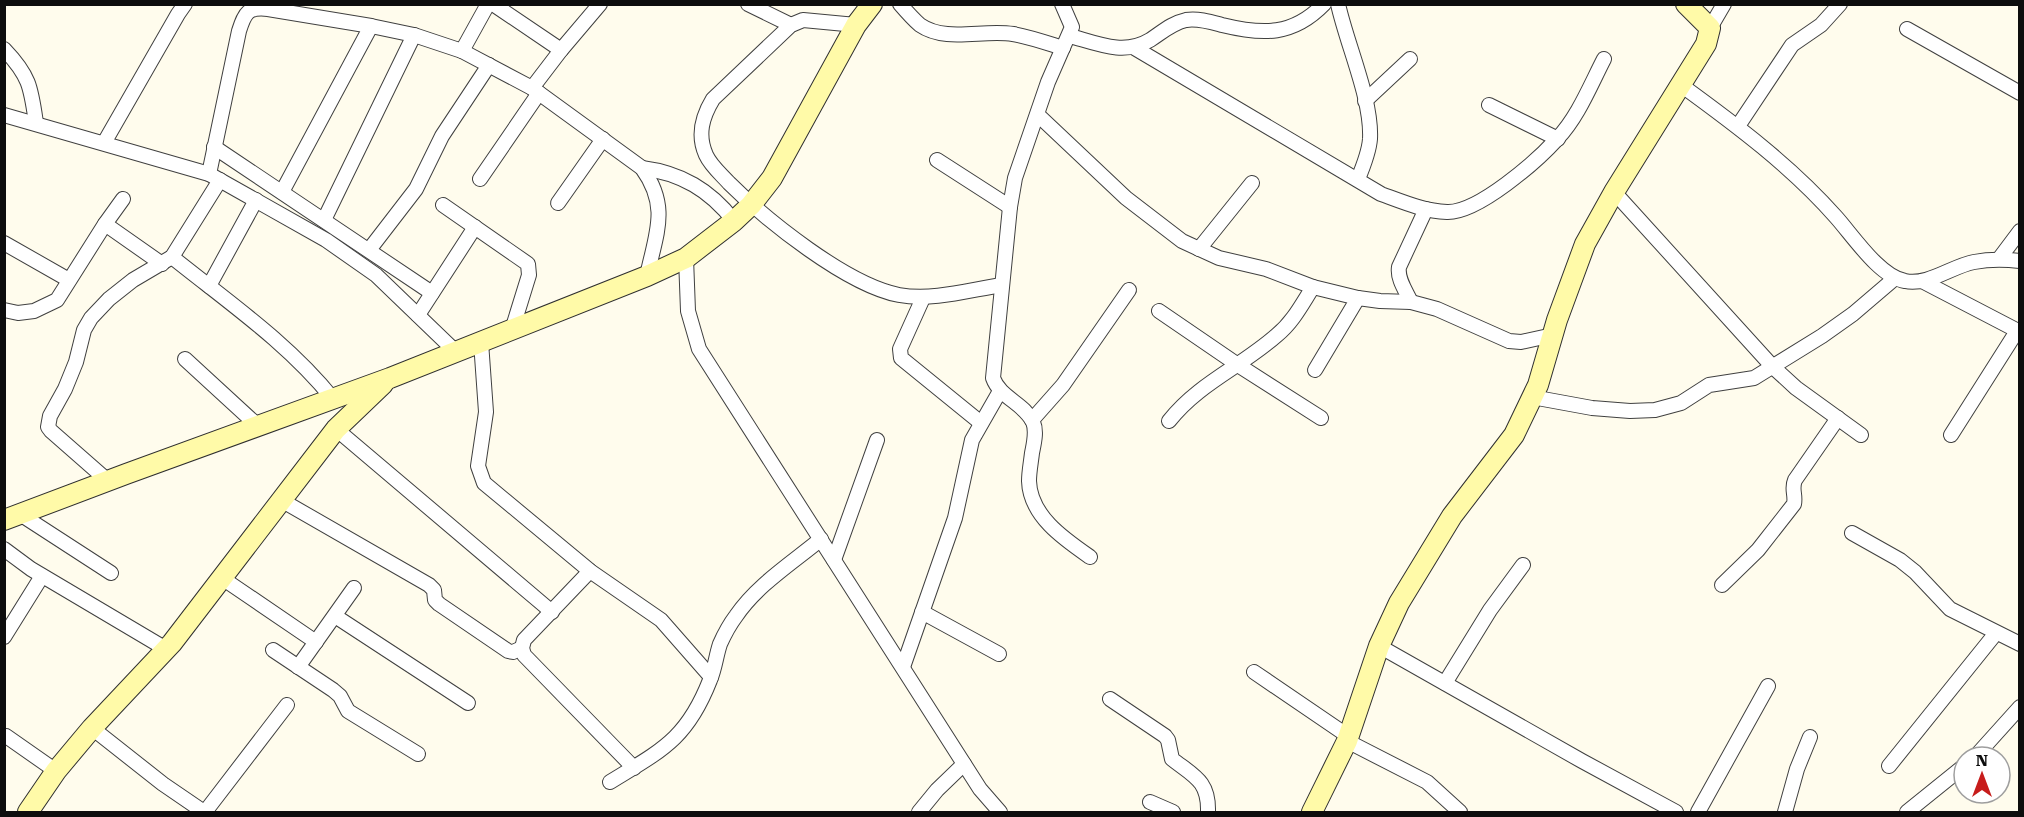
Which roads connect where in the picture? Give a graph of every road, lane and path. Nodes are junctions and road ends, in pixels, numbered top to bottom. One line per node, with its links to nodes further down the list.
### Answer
1 (185, 4): 40 (street)
2 (488, 4): 25 (street)
3 (493, 4): 24 (street)
4 (600, 4): 24 (street)
5 (748, 4): 15 (street)
6 (872, 4): 16 (street)
7 (900, 4): 21 (street)
8 (1062, 4): 21 (street)
9 (1324, 4): 22 (street)
10 (1338, 4): 32 (street)
11 (1686, 4): 18 (street)
12 (1724, 4): 18 (street)
13 (1840, 4): 37 (street)
14 (254, 6): 17 (street); 41 (street)
15 (791, 25): 16 (street); 54 (street)
16 (856, 25): 54 (street)
17 (371, 26): 20 (street); 48 (street)
18 (1710, 28): 29 (street)
19 (1907, 29): 31 (street)
20 (414, 35): 25 (street); 57 (street)
21 (1067, 42): 22 (street); 35 (street)
22 (1133, 47): 46 (street)
23 (4, 50): 36 (street)
24 (561, 50): 30 (street)
25 (462, 51): 28 (street)
26 (1410, 59): 32 (street)
27 (1604, 59): 38 (street)
28 (489, 65): 30 (street); 64 (street)
29 (1681, 85): 37 (street); 49 (street)
30 (536, 91): 39 (street); 45 (street)
31 (2019, 93)
32 (1365, 101): 46 (street)
33 (1489, 105): 38 (street)
34 (4, 115): 36 (street)
35 (1038, 115): 55 (street); 63 (street)
36 (36, 123): 40 (street)
37 (1737, 126): 70 (street)
38 (1558, 139): 56 (street)
39 (603, 140): 43 (street); 52 (street)
40 (105, 143): 44 (street)
41 (214, 147): 44 (street); 48 (street)
42 (937, 160): 55 (street)
43 (642, 168): 58 (street); 69 (street)
44 (214, 177): 51 (street); 67 (street)
45 (480, 179)
46 (1358, 179): 56 (street)
47 (1252, 183): 63 (street)
48 (282, 192): 57 (street)
49 (1614, 192): 86 (street); 91 (street)
50 (123, 199): 59 (street)
51 (256, 200): 74 (street); 83 (street)
52 (558, 203)
53 (443, 205): 60 (street)
54 (751, 205): 58 (street); 78 (street)
55 (1010, 207): 73 (street)
56 (1426, 209): 80 (street)
57 (324, 220): 64 (street)
58 (734, 221): 65 (street)
59 (105, 224): 67 (street); 71 (street)
60 (475, 227): 77 (street); 84 (street)
61 (2019, 231): 66 (street)
62 (4, 243): 71 (street)
63 (1199, 249): 75 (street)
64 (369, 250): 77 (street)
65 (686, 258): 69 (street); 111 (street)
66 (1999, 259): 68 (street); 72 (street)
67 (167, 261): 74 (street); 107 (street)
68 (2019, 261)
69 (647, 276): 84 (street)
70 (1894, 279): 72 (street); 91 (street)
71 (69, 280): 81 (street)
72 (1922, 281): 85 (street)
73 (1002, 285): 78 (street); 94 (street)
74 (209, 286): 96 (street)
75 (1313, 287): 79 (street); 90 (street)
76 (1129, 290): 99 (street)
77 (432, 293): 83 (street)
78 (923, 298): 101 (street)
79 (1358, 298): 80 (street); 92 (street)
80 (1411, 302): 86 (street)
81 (4, 310)
82 (1159, 311): 90 (street)
83 (418, 315): 88 (street)
84 (512, 330): 87 (street)
85 (2018, 331): 105 (street)
86 (1553, 335): 95 (street)
87 (481, 342): 88 (street); 116 (street)
88 (456, 352): 93 (street)
89 (185, 359): 102 (street)
90 (1238, 365): 97 (street); 100 (street)
91 (1772, 366): 95 (street); 98 (street)
92 (1315, 370)
93 (390, 378): 96 (street); 103 (street)
94 (1000, 391): 99 (street); 101 (street)
95 (1532, 397): 129 (street)
96 (333, 399): 102 (street)
97 (1321, 418)
98 (1838, 418): 104 (street); 120 (street)
99 (1032, 420): 113 (street)
100 (1169, 421)
101 (981, 423): 123 (street)
102 (258, 426): 107 (street)
103 (336, 429): 108 (street); 122 (street)
104 (1861, 435)
105 (1951, 435)
106 (877, 440): 114 (street)
107 (108, 481): 109 (street)
108 (281, 500): 119 (street); 130 (street)
109 (13, 517): 117 (street)
110 (1852, 533): 125 (street)
111 (821, 539): 114 (street); 137 (street)
112 (5, 550): 118 (street)
113 (1090, 557)
114 (834, 560): 135 (street)
115 (1523, 565): 138 (street)
116 (590, 571): 122 (street); 137 (street)
117 (111, 573)
118 (42, 576): 126 (street); 131 (street)
119 (222, 578): 127 (street); 131 (street)
120 (1722, 585)
121 (354, 588): 124 (street)
122 (552, 612): 130 (street)
123 (922, 612): 133 (street); 135 (street)
124 (335, 616): 127 (street); 141 (street)
125 (1996, 633): 128 (street); 151 (street)
126 (4, 637)
127 (316, 642): 134 (street)
128 (2019, 644)
129 (1379, 646): 138 (street); 147 (street)
130 (522, 648): 152 (street)
131 (166, 649): 144 (street)
132 (273, 650): 134 (street)
133 (999, 654)
134 (298, 667): 149 (street)
135 (903, 668): 150 (street)
136 (1254, 672): 147 (street)
137 (711, 676): 152 (street)
138 (1445, 683): 165 (street)
139 (1768, 686): 166 (street)
140 (1110, 699): 162 (street)
141 (468, 703)
142 (286, 705): 158 (street)
143 (2019, 707): 148 (street)
144 (92, 728): 153 (street); 158 (street)
145 (6, 736): 153 (street)
146 (1810, 737): 167 (street)
147 (1347, 738): 163 (street); 164 (street)
148 (1986, 745)
149 (418, 754)
150 (964, 764): 159 (street); 160 (street)
151 (1889, 766)
152 (634, 768): 155 (street)
153 (56, 771): 157 (street)
154 (1952, 776): 168 (street)
155 (610, 782)
156 (1150, 802): 161 (street)
157 (28, 813)
158 (204, 813)
159 (919, 813)
160 (1000, 813)
161 (1173, 813)
162 (1208, 813)
163 (1311, 813)
164 (1460, 813)
165 (1676, 813)
166 (1698, 813)
167 (1785, 813)
168 (1907, 813)

